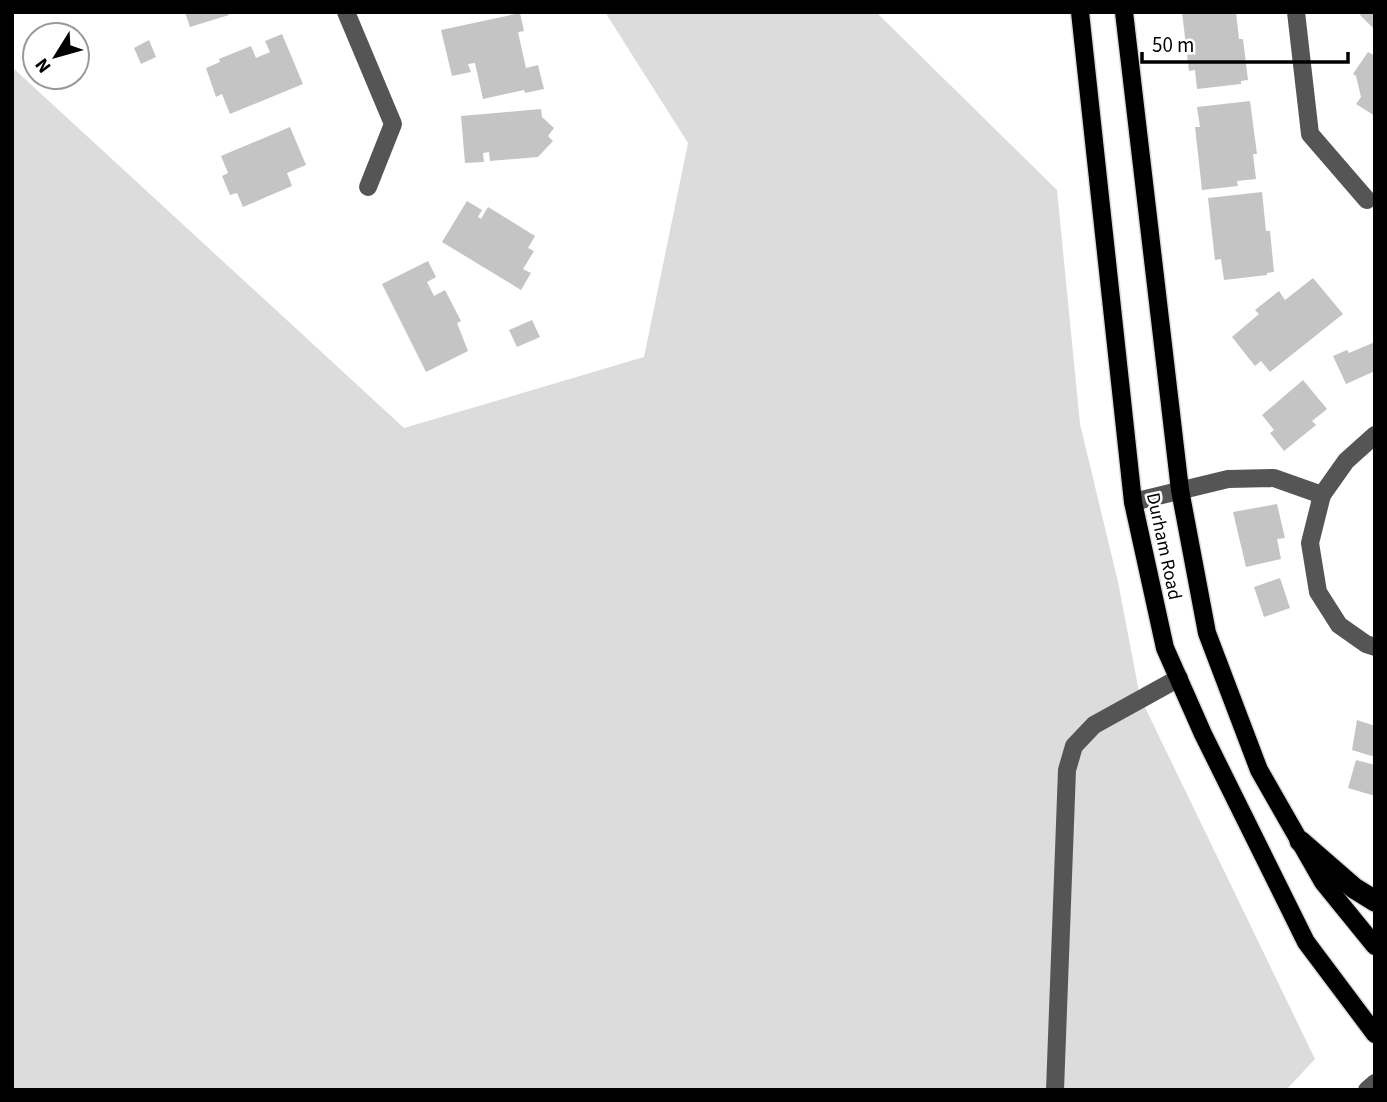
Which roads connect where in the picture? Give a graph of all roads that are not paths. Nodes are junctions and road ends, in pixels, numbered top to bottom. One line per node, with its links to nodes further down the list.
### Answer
1 (346, 12): 5 (street)
2 (1080, 12): 10 (main road, Durham Road)
3 (1124, 12): 8 (main road, Durham Road)
4 (1296, 12): 6 (street)
5 (368, 187)
6 (1367, 200)
7 (1375, 435): 9 (street)
8 (1180, 490): 9 (street); 10 (street); 13 (main road, Durham Road)
9 (1322, 495): 11 (street)
10 (1133, 502): 12 (main road, Durham Road)
11 (1375, 647)
12 (1179, 678): 16 (main road, Durham Road); 18 (street)
13 (1300, 842): 14 (highway); 15 (main road, Durham Road)
14 (1375, 901)
15 (1375, 946)
16 (1375, 1034)
17 (1375, 1083): 19 (street)
18 (1055, 1090)
19 (1367, 1090)

